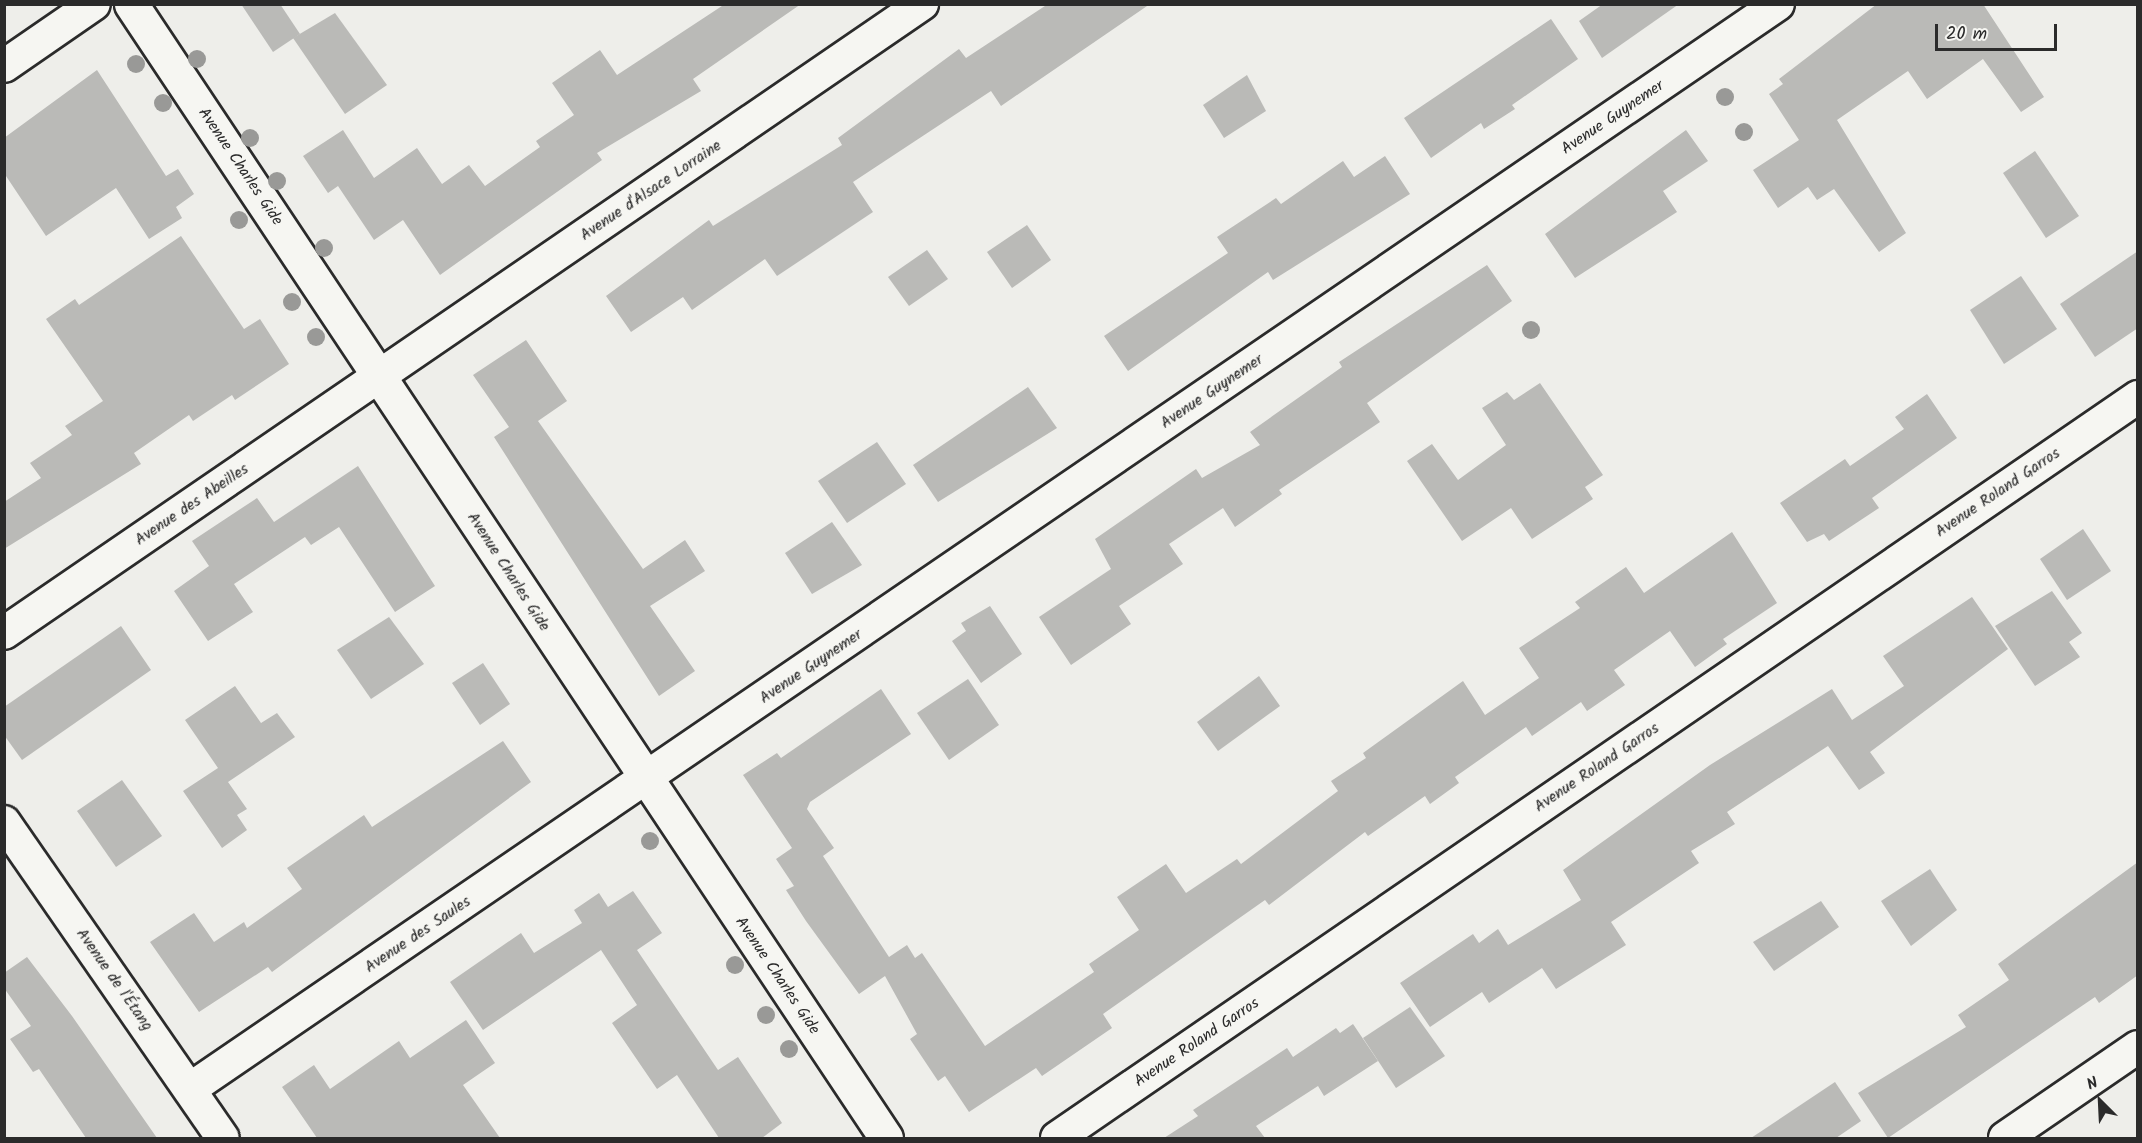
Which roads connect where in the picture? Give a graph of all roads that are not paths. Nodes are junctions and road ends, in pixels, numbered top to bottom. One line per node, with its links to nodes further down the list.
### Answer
1 (94, 4): 5 (street)
2 (131, 4): 6 (street, Avenue Charles Gide)
3 (922, 4): 6 (street, Avenue d'Alsace Lorraine)
4 (1778, 4): 9 (street, Avenue Guynemer)
5 (4, 66)
6 (379, 377): 8 (street, Avenue des Abeilles); 9 (street, Avenue Charles Gide)
7 (2138, 397): 15 (street, Avenue Roland Garros)
8 (4, 633)
9 (646, 781): 12 (street, Avenue des Saules); 14 (street, Avenue Charles Gide)
10 (4, 822): 12 (street, Avenue de l'Étang)
11 (2138, 1047): 16 (street)
12 (190, 1089): 13 (street, Avenue de l'Étang)
13 (223, 1138)
14 (886, 1138)
15 (1057, 1138)
16 (2005, 1138)

